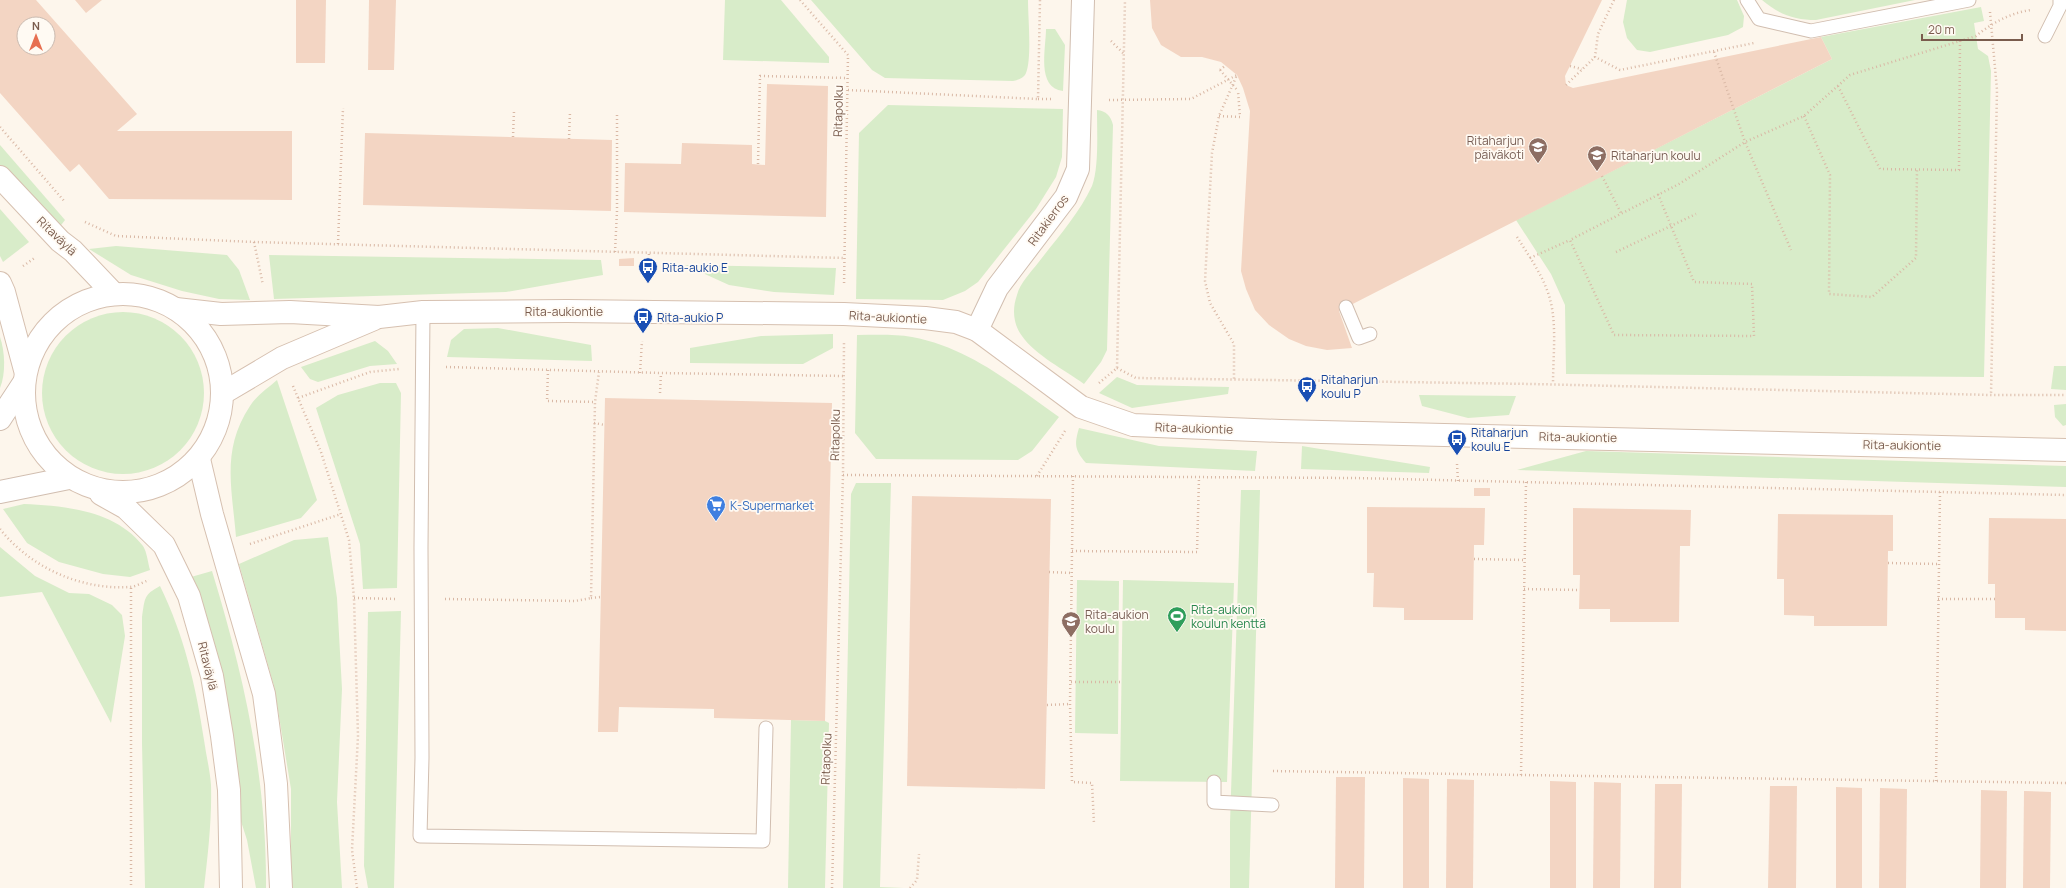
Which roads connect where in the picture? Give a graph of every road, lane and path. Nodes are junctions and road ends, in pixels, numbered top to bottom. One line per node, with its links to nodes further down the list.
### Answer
1 (800, 0): 21 (path, Ritapolku)
2 (1040, 0): 24 (path)
3 (1083, 0): 64 (street, Ritakierros)
4 (1125, 0): 16 (path)
5 (1614, 0): 17 (path)
6 (1747, 0): 7 (lane)
7 (1969, 0)
8 (2060, 3): 10 (path); 11 (lane)
9 (1989, 6): 10 (path)
10 (1991, 24): 13 (path); 80 (path)
11 (2045, 36)
12 (1109, 40): 16 (path)
13 (1960, 40): 23 (path); 37 (path)
14 (1759, 42): 15 (path)
15 (1714, 52): 17 (path); 35 (path)
16 (1124, 54): 25 (path)
17 (1595, 57): 20 (path)
18 (1226, 65): 30 (path, bridge)
19 (1570, 66): 20 (path)
20 (1582, 69): 22 (path)
21 (848, 78): 24 (path, Ritapolku); 36 (path)
22 (1566, 85)
23 (1838, 86): 31 (path); 37 (path)
24 (848, 90): 53 (path, Ritapolku)
25 (1122, 100): 30 (path); 68 (path)
26 (343, 108): 48 (path)
27 (514, 111): 33 (path)
28 (570, 112): 34 (path)
29 (617, 113): 50 (path)
30 (1219, 116): 75 (path)
31 (1804, 116): 35 (path); 37 (path)
32 (0, 127): 41 (path)
33 (513, 137)
34 (569, 139)
35 (1745, 142): 40 (path); 49 (path)
36 (758, 164)
37 (1917, 169)
38 (1602, 176): 42 (path)
39 (0, 177): 47 (street, Ritaväylä)
40 (1658, 194): 42 (path); 44 (path)
41 (66, 203)
42 (1621, 213): 46 (path)
43 (1696, 214): 44 (path)
44 (1671, 226): 46 (path); 51 (path)
45 (1518, 237): 54 (path)
46 (1570, 240): 54 (path)
47 (60, 241): 48 (path); 55 (path); 58 (street, Ritaväylä)
48 (338, 244): 50 (path)
49 (1791, 250)
50 (615, 252): 52 (path)
51 (1616, 252)
52 (649, 253): 53 (path); 57 (path)
53 (844, 258): 62 (path, Ritapolku)
54 (1530, 258): 77 (path)
55 (18, 270)
56 (0, 283): 74 (street)
57 (648, 284)
58 (114, 294): 60 (street); 74 (street)
59 (1346, 308): 66 (lane)
60 (176, 309): 63 (street, Rita-aukiontie); 78 (street)
61 (423, 312): 62 (street, Rita-aukiontie); 63 (street, Rita-aukiontie); 67 (lane)
62 (844, 314): 64 (street, Rita-aukiontie); 73 (path, Ritapolku)
63 (379, 317): 78 (street, Rita-aukiontie)
64 (977, 330): 84 (street, Rita-aukiontie)
65 (643, 334): 71 (path)
66 (1370, 334)
67 (423, 368): 69 (path); 115 (path); 117 (lane)
68 (1117, 368): 75 (path); 84 (path)
69 (548, 370): 70 (path); 82 (path)
70 (599, 372): 71 (path); 82 (path)
71 (640, 373): 72 (path)
72 (661, 373): 73 (path); 79 (path)
73 (844, 376): 93 (path, Ritapolku)
74 (24, 377): 85 (street); 97 (street)
75 (1234, 379): 76 (path)
76 (1306, 380): 77 (path); 83 (path)
77 (1553, 384): 80 (path)
78 (223, 393): 91 (street)
79 (660, 393)
80 (1992, 395): 81 (path)
81 (2066, 395)
82 (595, 402): 86 (path)
83 (1307, 403)
84 (1081, 407): 89 (street, Rita-aukiontie); 94 (path)
85 (0, 419)
86 (594, 423): 87 (path); 116 (path)
87 (605, 425)
88 (2066, 443): 89 (street, Rita-aukiontie)
89 (2040, 448): 90 (street, Rita-aukiontie)
90 (2066, 450)
91 (199, 459): 100 (street); 135 (street)
92 (1457, 462): 98 (path)
93 (843, 475): 94 (path); 137 (path, Ritapolku)
94 (1036, 476): 95 (path)
95 (1073, 476): 96 (path); 104 (path)
96 (1198, 477): 98 (path); 104 (path)
97 (69, 478): 100 (street); 101 (street)
98 (1458, 481): 99 (path)
99 (1526, 482): 102 (path); 106 (path)
100 (90, 488): 134 (street, Ritaväylä)
101 (0, 492)
102 (1940, 492): 103 (path); 108 (path)
103 (2066, 495)
104 (1072, 551): 110 (path)
105 (1474, 559): 106 (path)
106 (1525, 560): 112 (path)
107 (1888, 563): 108 (path)
108 (1939, 564): 118 (path)
109 (1049, 572): 110 (path)
110 (1072, 573): 120 (path)
111 (131, 588): 133 (path)
112 (1524, 589): 113 (path); 126 (path)
113 (1580, 590)
114 (601, 597): 116 (path)
115 (354, 598): 117 (path); 136 (path)
116 (591, 598): 117 (path)
117 (421, 599): 124 (lane)
118 (1938, 599): 119 (path); 127 (path)
119 (1995, 599)
120 (1071, 682): 121 (path); 122 (path)
121 (1122, 682)
122 (1070, 704): 123 (path); 131 (path)
123 (1047, 705)
124 (766, 728)
125 (1273, 771): 126 (path)
126 (1521, 775): 127 (path)
127 (1936, 781): 129 (path)
128 (1214, 782): 130 (lane)
129 (2066, 783)
130 (1272, 805)
131 (1094, 824)
132 (919, 854): 138 (path)
133 (131, 888)
134 (231, 888)
135 (281, 888)
136 (356, 888)
137 (832, 888)
138 (910, 888)

